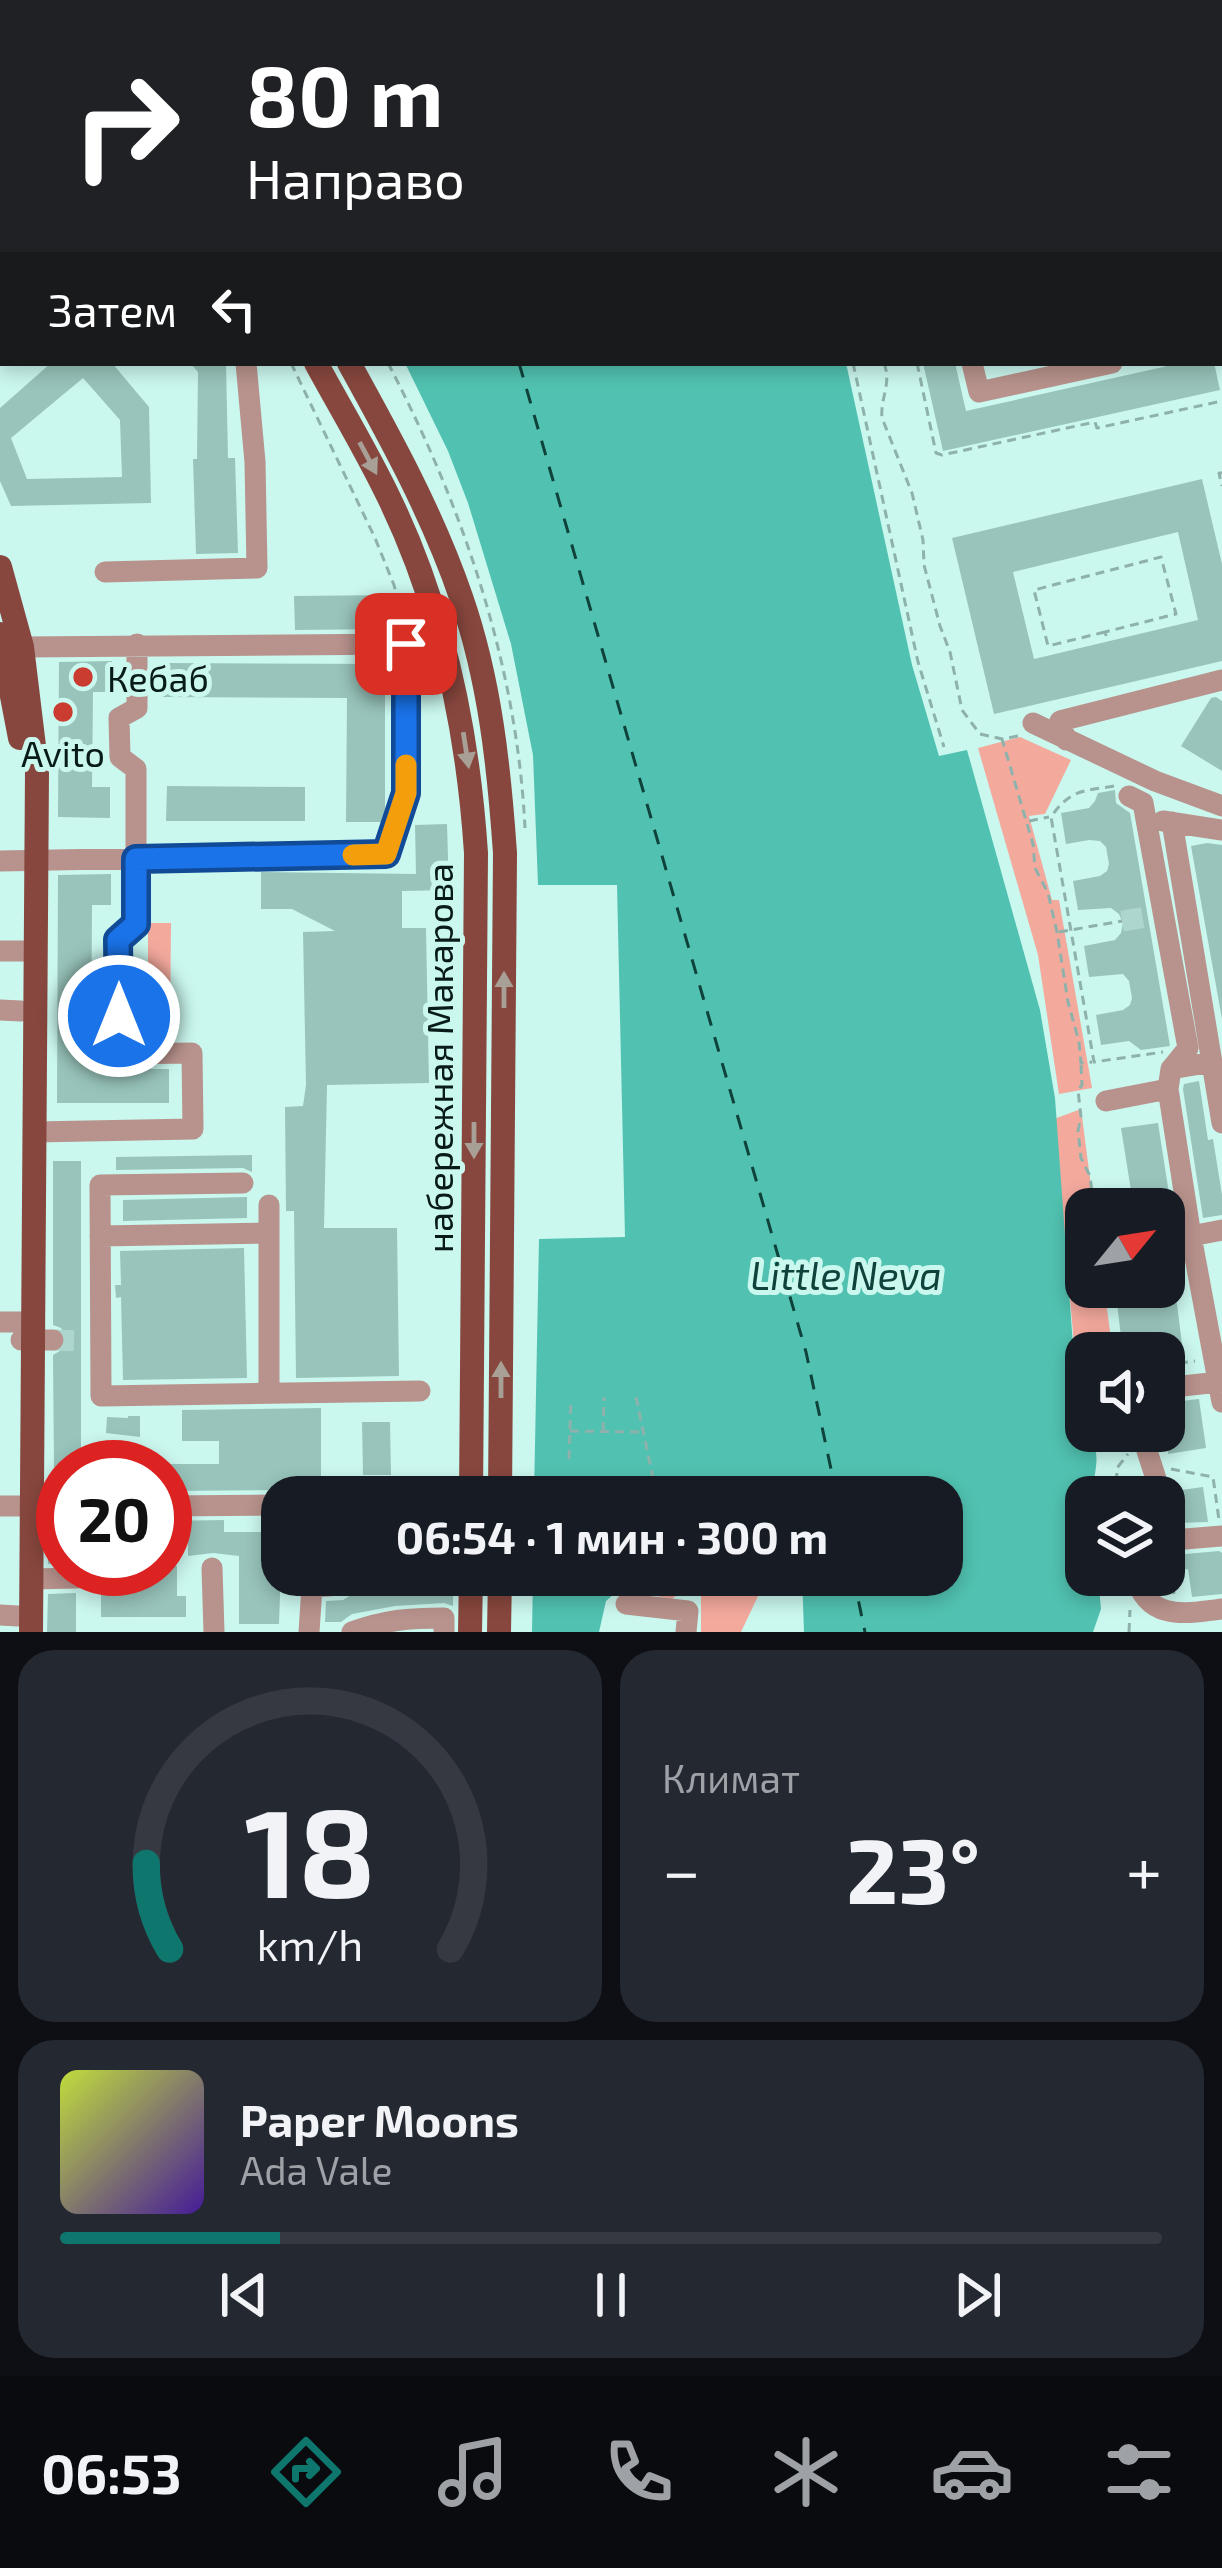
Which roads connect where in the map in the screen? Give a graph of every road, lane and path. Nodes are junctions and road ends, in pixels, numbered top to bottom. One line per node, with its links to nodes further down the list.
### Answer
1 (246, 366): 14 (lane)
2 (292, 366): 19 (path)
3 (318, 366): 78 (main road, набережная Макарова, one-way to 78)
4 (351, 366): 79 (main road, набережная Макарова, one-way to 4)
5 (854, 366): 23 (path)
6 (885, 366): 30 (path)
7 (918, 366): 10 (path)
8 (973, 366): 9 (lane)
9 (1098, 366)
10 (1222, 401)
11 (1222, 472): 12 (path)
12 (1222, 486)
13 (0, 567): 16 (main road)
14 (105, 572)
15 (1105, 632): 15 (path); 17 (path)
16 (9, 638): 18 (lane); 36 (main road)
17 (1108, 641)
18 (137, 644): 19 (lane); 35 (lane)
19 (406, 644): 35 (lane)
20 (1222, 680): 22 (lane)
21 (1033, 723): 22 (lane)
22 (1066, 740): 27 (lane)
23 (944, 748)
24 (1123, 790): 26 (path); 28 (lane)
25 (1055, 794): 26 (path)
26 (1060, 804): 29 (path)
27 (1222, 806)
28 (1145, 816): 31 (lane); 48 (lane)
29 (1051, 817): 30 (path); 33 (path)
30 (1027, 821): 41 (path)
31 (1172, 822): 34 (lane); 50 (lane)
32 (1064, 827): 33 (path)
33 (1053, 829): 38 (path)
34 (1222, 830)
35 (136, 859): 36 (lane); 55 (lane)
36 (19, 862): 42 (main road)
37 (1075, 896): 38 (path)
38 (1065, 897): 40 (path)
39 (1123, 921): 40 (path)
40 (1071, 929): 41 (path); 44 (path)
41 (1057, 932): 51 (path)
42 (19, 951): 45 (main road); 55 (main road)
43 (1087, 961): 44 (path)
44 (1077, 963): 47 (path)
45 (11, 1010): 63 (main road)
46 (1099, 1030): 47 (path)
47 (1089, 1031): 49 (path)
48 (1182, 1041): 49 (path); 52 (lane)
49 (1094, 1062): 51 (path)
50 (1212, 1062): 52 (lane); 54 (lane)
51 (1081, 1063): 57 (path)
52 (1170, 1079): 53 (lane); 62 (lane)
53 (1106, 1101)
54 (1222, 1123)
55 (35, 1132): 63 (main road)
56 (243, 1183): 61 (lane)
57 (1091, 1188)
58 (268, 1205): 60 (lane)
59 (1222, 1230): 62 (lane)
60 (269, 1233): 61 (lane); 67 (lane)
61 (100, 1236): 67 (lane)
62 (1191, 1236): 64 (lane)
63 (26, 1331): 84 (main road)
64 (1215, 1359): 65 (path); 69 (lane)
65 (1185, 1363)
66 (1185, 1390): 69 (lane)
67 (269, 1391): 68 (lane)
68 (420, 1391)
69 (1220, 1392)
70 (604, 1397): 74 (path)
71 (636, 1397): 75 (path)
72 (571, 1399): 73 (path)
73 (570, 1431): 74 (path); 76 (path)
74 (603, 1432): 75 (path)
75 (643, 1432): 80 (path)
76 (569, 1459)
77 (1157, 1467): 81 (path)
78 (471, 1476)
79 (500, 1476)
80 (652, 1476)
81 (1216, 1496): 82 (path); 86 (path)
82 (1204, 1497)
83 (261, 1505): 85 (lane)
84 (17, 1506): 89 (main road); 100 (main road)
85 (192, 1506)
86 (1217, 1526): 87 (lane)
87 (1185, 1539)
88 (212, 1568): 101 (lane)
89 (31, 1579): 90 (lane); 100 (main road)
90 (36, 1579)
91 (311, 1596): 102 (lane)
92 (471, 1596): 105 (main road)
93 (500, 1596): 106 (main road)
94 (606, 1596): 97 (path)
95 (1174, 1596): 99 (path)
96 (1144, 1598): 99 (lane); 108 (path)
97 (619, 1600): 107 (lane)
98 (1222, 1609): 99 (lane)
99 (1177, 1613)
100 (17, 1624)
101 (214, 1632)
102 (309, 1632)
103 (352, 1632): 104 (lane)
104 (444, 1632)
105 (470, 1632)
106 (500, 1632)
107 (686, 1632)
108 (1129, 1632)

